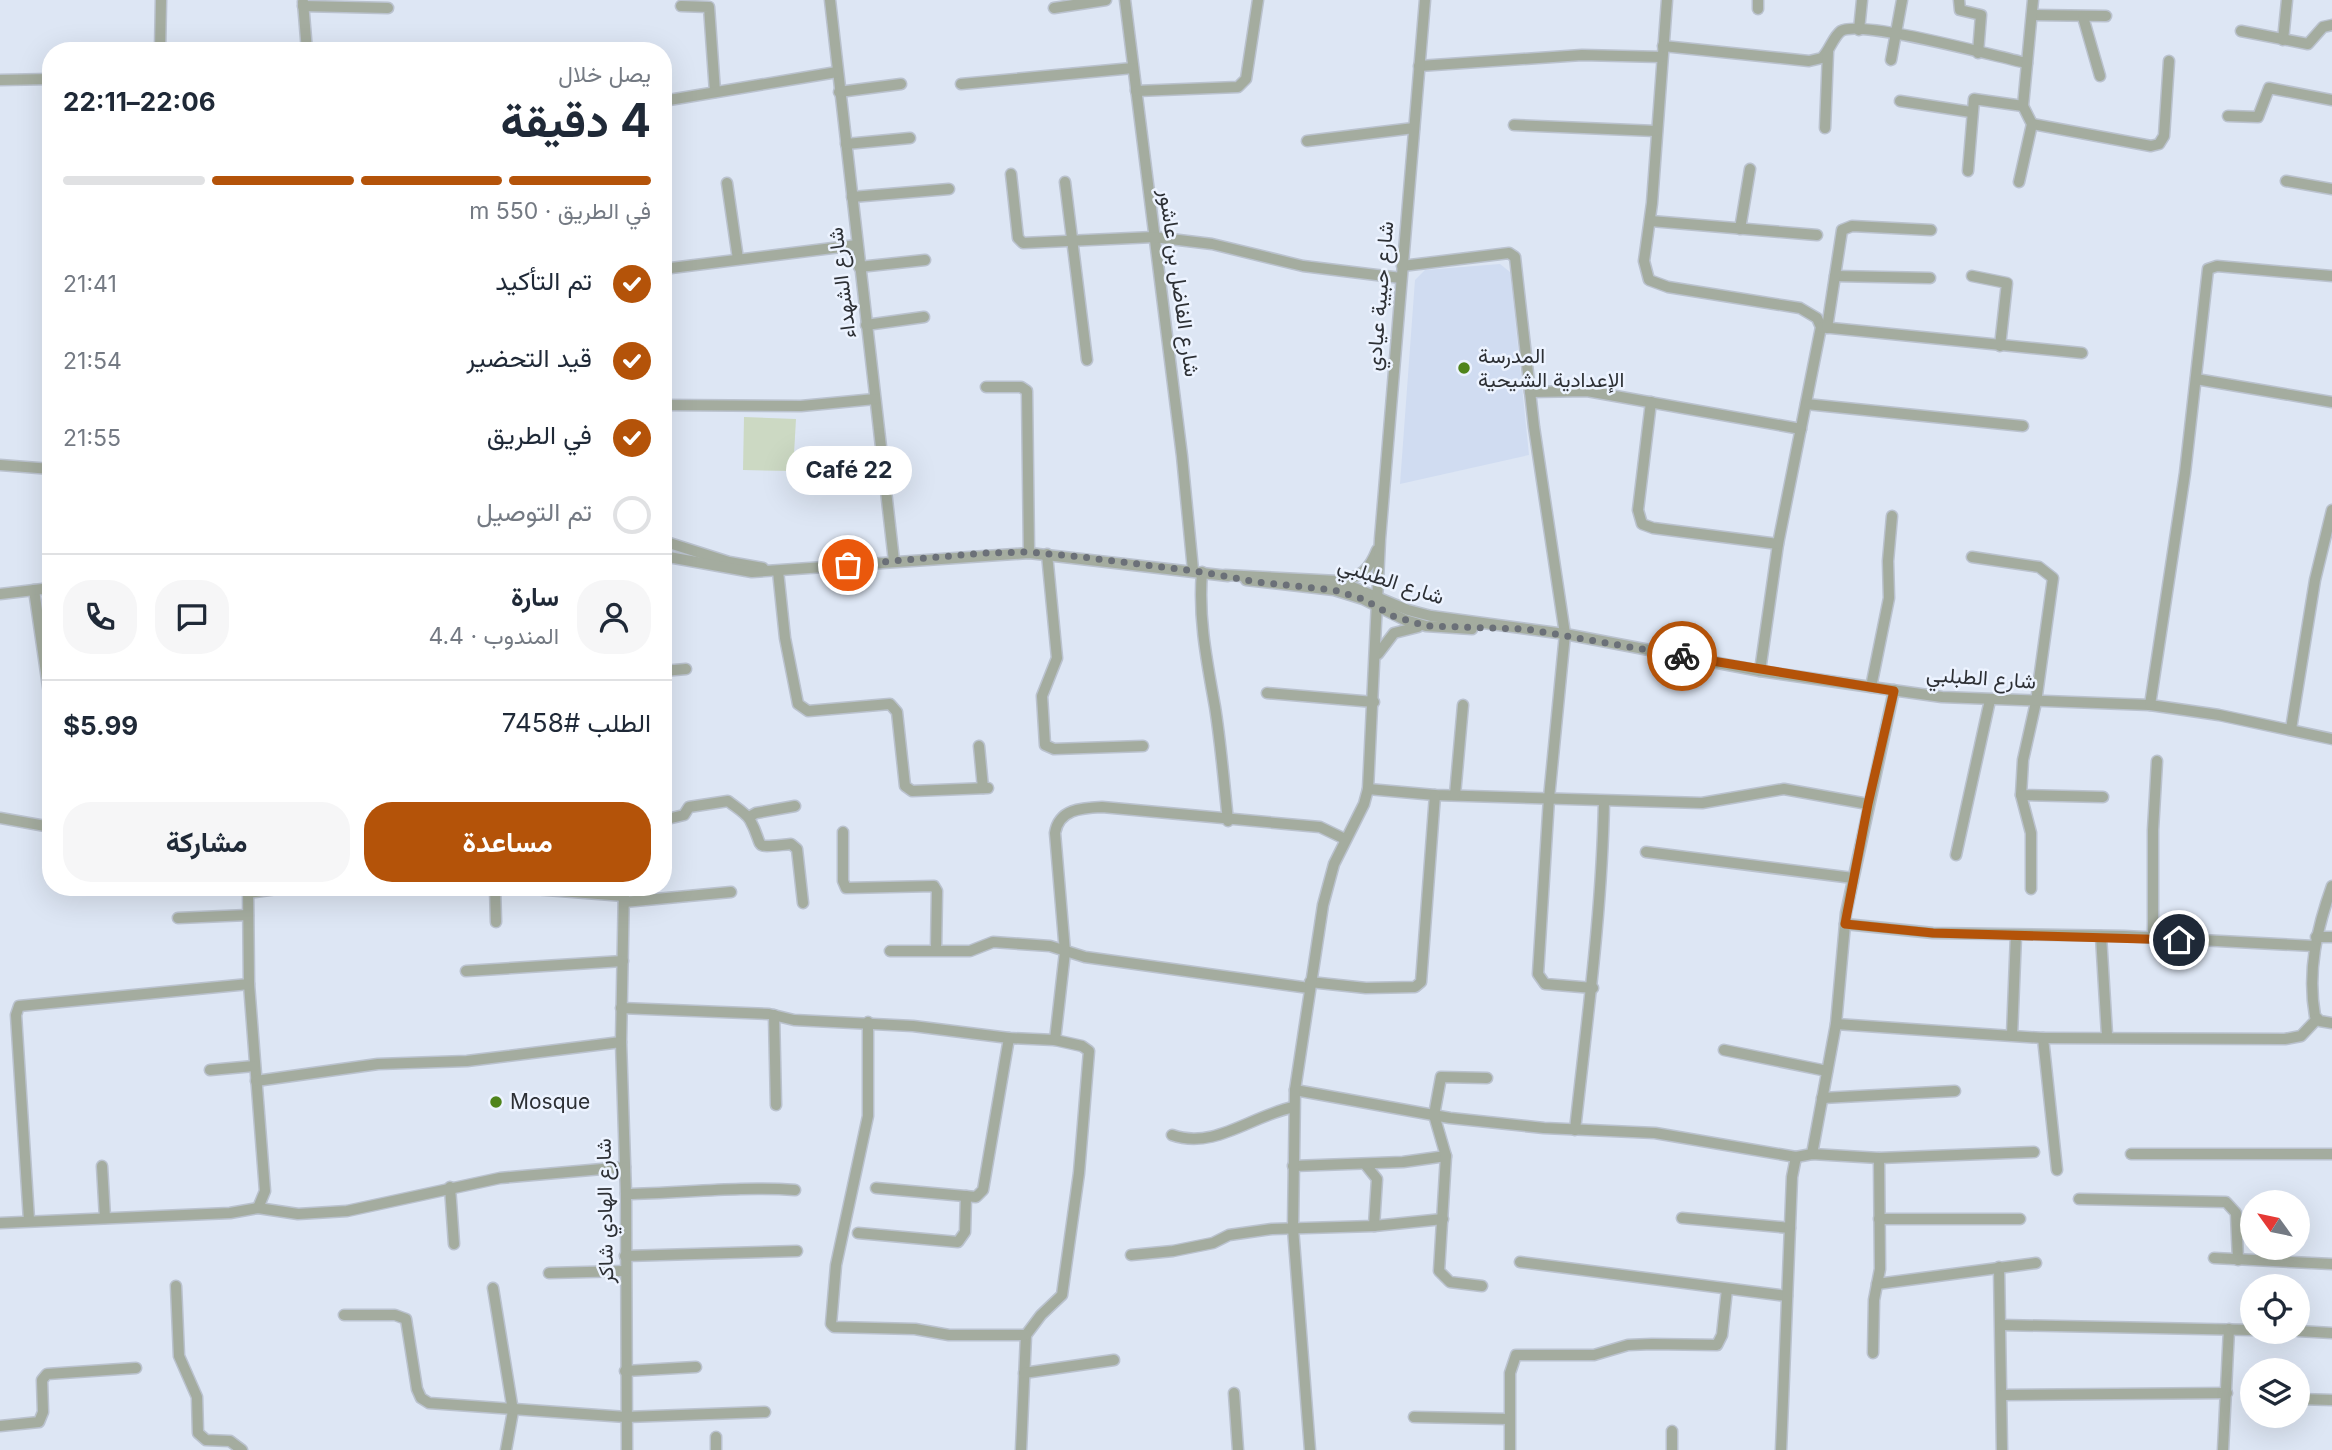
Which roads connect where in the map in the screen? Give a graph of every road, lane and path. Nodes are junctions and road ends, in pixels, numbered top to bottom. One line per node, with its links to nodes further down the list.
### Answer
1 (161, 0): 25 (street)
2 (830, 0): 35 (street, شارع الشهداء)
3 (1106, 0): 16 (street)
4 (1125, 0): 34 (street, شارع الفاضل بن عاشور)
5 (1258, 0): 41 (street)
6 (1425, 0): 33 (street, شارع حبيبة عيادي)
7 (1667, 0): 27 (street)
8 (1862, 0): 21 (street)
9 (1902, 0): 23 (street)
10 (1959, 0): 29 (street)
11 (2033, 0): 17 (street)
12 (2287, 0): 24 (street)
13 (303, 3): 15 (street); 26 (street)
14 (681, 6): 43 (street)
15 (388, 8)
16 (1054, 8)
17 (2032, 15): 19 (street); 32 (street)
18 (2106, 16): 19 (street)
19 (2083, 17): 36 (street)
20 (2332, 25): 24 (street)
21 (1859, 30): 23 (street); 28 (street)
22 (2241, 31): 24 (street)
23 (1897, 33): 29 (street); 30 (street)
24 (2283, 40)
25 (160, 42)
26 (306, 42)
27 (1662, 51): 28 (street); 33 (street); 54 (street)
28 (1828, 52): 53 (street)
29 (1978, 53): 32 (street)
30 (1891, 60)
31 (2169, 61): 50 (street)
32 (2027, 63): 47 (street)
33 (1419, 66): 52 (street, شارع حبيبة عيادي)
34 (1133, 68): 40 (street); 41 (street, شارع الفاضل بن عاشور)
35 (837, 72): 42 (street, شارع الشهداء); 43 (street)
36 (2100, 76)
37 (42, 79): 38 (street)
38 (0, 80)
39 (901, 84): 42 (street)
40 (961, 84)
41 (1136, 91): 72 (street, شارع الفاضل بن عاشور)
42 (839, 92): 57 (street, شارع الشهداء)
43 (715, 93): 44 (street)
44 (672, 100)
45 (2332, 100): 49 (street)
46 (1900, 101): 48 (street)
47 (2023, 106): 48 (street); 50 (street)
48 (1971, 112): 59 (street)
49 (2228, 116)
50 (2032, 124): 63 (street)
51 (1514, 125): 54 (street)
52 (1414, 128): 56 (street); 77 (street, شارع حبيبة عيادي)
53 (1825, 128)
54 (1656, 131): 68 (street)
55 (910, 138): 57 (street)
56 (1307, 141)
57 (846, 144): 67 (street, شارع الشهداء)
58 (1750, 169): 69 (street)
59 (1968, 172)
60 (1011, 174): 73 (street)
61 (2286, 181): 66 (street)
62 (1065, 182): 73 (street)
63 (2019, 182)
64 (727, 183): 75 (street)
65 (949, 189): 67 (street)
66 (2332, 189)
67 (852, 197): 74 (street, شارع الشهداء)
68 (1651, 221): 69 (street); 87 (street)
69 (1741, 229): 71 (street)
70 (1931, 230): 80 (street)
71 (1816, 235)
72 (1154, 237): 73 (street); 83 (street); 114 (street, شارع الفاضل بن عاشور)
73 (1071, 240): 90 (street)
74 (857, 245): 75 (street); 78 (street, شارع الشهداء)
75 (738, 259): 79 (street)
76 (925, 260): 78 (street)
77 (1402, 266): 83 (street, شارع حبيبة عيادي); 93 (street)
78 (859, 267): 86 (street, شارع الشهداء)
79 (672, 268)
80 (1835, 276): 84 (street); 87 (street)
81 (1972, 276): 88 (street)
82 (2332, 276): 91 (street)
83 (1401, 278): 105 (street, شارع حبيبة عيادي)
84 (1930, 278)
85 (924, 317): 86 (street)
86 (866, 325): 94 (street, شارع الشهداء)
87 (1824, 327): 88 (street); 97 (street)
88 (2000, 346): 89 (street)
89 (2082, 353)
90 (1087, 360)
91 (2196, 379): 96 (street); 137 (street)
92 (986, 387): 108 (street)
93 (1530, 392): 95 (street); 124 (street)
94 (875, 399): 98 (street); 112 (street, شارع الشهداء)
95 (1651, 402): 100 (street); 107 (street)
96 (2332, 402)
97 (1806, 404): 99 (street); 100 (street)
98 (672, 405)
99 (2023, 426)
100 (1801, 429): 107 (street)
101 (0, 465): 102 (street)
102 (42, 468)
103 (2332, 510): 138 (street)
104 (1892, 516): 130 (street)
105 (1380, 539): 116 (street); 120 (street, شارع حبيبة عيادي)
106 (672, 544): 113 (street, شارع الطبلبي)
107 (1778, 544): 129 (street)
108 (1029, 552): 109 (street, شارع الطبلبي); 112 (street, شارع الطبلبي)
109 (1047, 554): 114 (street, شارع الطبلبي); 141 (street)
110 (1972, 557): 135 (street)
111 (672, 558): 113 (street, شارع الطبلبي)
112 (894, 561): 113 (street, شارع الطبلبي)
113 (774, 571): 140 (street)
114 (1198, 571): 115 (street, شارع الطبلبي); 155 (street, شارع الفاضل بن عاشور)
115 (1225, 575): 116 (street, شارع الطبلبي); 121 (street, شارع الطبلبي)
116 (1332, 580): 120 (street, شارع الطبلبي)
117 (42, 589): 118 (street)
118 (34, 590): 119 (street); 125 (street)
119 (0, 594)
120 (1378, 596): 121 (street, شارع حبيبة عيادي); 123 (street, شارع الطبلبي)
121 (1378, 608): 122 (street, شارع الطبلبي); 126 (street, شارع حبيبة عيادي)
122 (1426, 626): 123 (street, شارع الطبلبي); 126 (street)
123 (1504, 628): 124 (street, شارع الطبلبي)
124 (1565, 634): 129 (street, شارع الطبلبي); 148 (street)
125 (42, 645)
126 (1376, 665): 134 (street, شارع حبيبة عيادي)
127 (686, 669): 128 (street)
128 (672, 670)
129 (1760, 671): 130 (street, شارع الطبلبي)
130 (1871, 687): 131 (street, شارع الطبلبي)
131 (1894, 691): 133 (street, شارع الطبلبي); 150 (street)
132 (1267, 693): 134 (street)
133 (1990, 700): 135 (street, شارع الطبلبي); 160 (street)
134 (1374, 702): 143 (street, شارع حبيبة عيادي)
135 (2036, 702): 137 (street, شارع الطبلبي); 145 (street)
136 (1463, 705): 146 (street)
137 (2150, 705): 138 (street, شارع الطبلبي)
138 (2291, 729): 139 (street, شارع الطبلبي)
139 (2332, 739)
140 (979, 746)
141 (1143, 746)
142 (2157, 761): 177 (street)
143 (1368, 789): 144 (street); 158 (street, شارع حبيبة عيادي)
144 (1435, 795): 146 (street); 185 (street)
145 (2021, 795): 147 (street); 163 (street)
146 (1455, 796): 148 (street)
147 (2102, 797)
148 (1549, 798): 149 (street); 186 (street)
149 (1604, 801): 150 (street); 186 (street)
150 (1868, 804): 161 (street)
151 (795, 806): 152 (street)
152 (749, 817): 154 (street); 169 (street)
153 (0, 818): 156 (street)
154 (672, 818)
155 (1228, 821): 158 (street); 181 (street)
156 (42, 825)
157 (843, 832): 179 (street)
158 (1345, 839): 185 (street, شارع حبيبة عيادي)
159 (1646, 852): 161 (street)
160 (1956, 855)
161 (1853, 878): 173 (street)
162 (2332, 886): 178 (street)
163 (2031, 889)
164 (731, 892): 165 (street)
165 (672, 894)
166 (248, 896): 170 (street)
167 (495, 896): 172 (street)
168 (624, 896): 182 (street, شارع الهادي شاكر)
169 (803, 903)
170 (248, 915): 171 (street); 184 (street)
171 (178, 918)
172 (496, 922)
173 (1845, 924): 174 (street); 192 (street)
174 (2016, 935): 175 (street); 193 (street)
175 (2101, 936): 177 (street); 194 (street)
176 (2332, 937): 178 (street)
177 (2153, 938): 178 (street)
178 (2315, 941): 189 (street)
179 (936, 949): 180 (street); 181 (street)
180 (890, 951)
181 (1065, 952): 185 (street); 197 (street)
182 (623, 961): 183 (street); 187 (street, شارع الهادي شاكر)
183 (466, 971)
184 (249, 984): 200 (street); 237 (street)
185 (1309, 985): 205 (street, شارع حبيبة عيادي)
186 (1593, 988): 211 (street)
187 (621, 1008): 188 (street); 198 (street, شارع الهادي شاكر)
188 (774, 1016): 190 (street); 208 (street)
189 (2317, 1018): 191 (street); 194 (street)
190 (868, 1022): 195 (street); 267 (street)
191 (2332, 1023)
192 (1836, 1024): 193 (street); 202 (street)
193 (2012, 1035): 196 (street)
194 (2107, 1035): 196 (street)
195 (1009, 1038): 197 (street); 229 (street)
196 (2043, 1038): 224 (street)
197 (1055, 1040): 267 (street)
198 (621, 1042): 204 (street); 222 (street, شارع الهادي شاكر)
199 (1724, 1050): 202 (street)
200 (254, 1066): 201 (street); 204 (street)
201 (210, 1070)
202 (1827, 1070): 207 (street)
203 (1487, 1078): 210 (street)
204 (256, 1081): 231 (street)
205 (1295, 1090): 209 (street, شارع حبيبة عيادي); 210 (street)
206 (1955, 1091): 207 (street)
207 (1822, 1098): 214 (street)
208 (776, 1105)
209 (1294, 1107): 212 (street); 223 (street, شارع حبيبة عيادي)
210 (1434, 1115): 211 (street); 217 (street)
211 (1575, 1130): 218 (street)
212 (1172, 1135)
213 (2034, 1152): 219 (street)
214 (1812, 1154): 218 (street); 219 (street)
215 (2131, 1154): 216 (street)
216 (2332, 1154)
217 (1446, 1156): 220 (street); 234 (street)
218 (1797, 1157): 241 (street)
219 (1879, 1158): 235 (street)
220 (1365, 1164): 223 (street); 239 (street)
221 (102, 1166): 232 (street)
222 (625, 1167): 225 (street); 228 (street, شارع الهادي شاكر)
223 (1293, 1167): 240 (street, شارع حبيبة عيادي)
224 (2057, 1170)
225 (450, 1186): 231 (street); 243 (street)
226 (876, 1188): 229 (street)
227 (795, 1189): 228 (street)
228 (626, 1194): 246 (street, شارع الهادي شاكر)
229 (966, 1196): 242 (street)
230 (2079, 1199): 248 (street)
231 (258, 1208): 232 (street)
232 (105, 1218): 237 (street)
233 (1682, 1218): 241 (street)
234 (1443, 1219): 239 (street); 257 (street)
235 (1880, 1219): 236 (street); 255 (street)
236 (2020, 1219)
237 (29, 1220): 238 (street)
238 (0, 1223)
239 (1374, 1226): 240 (street)
240 (1293, 1228): 245 (street); 293 (street, شارع حبيبة عيادي)
241 (1790, 1228): 260 (street)
242 (858, 1233)
243 (454, 1244)
244 (797, 1251): 246 (street)
245 (1131, 1255)
246 (625, 1256): 253 (street, شارع الهادي شاكر)
247 (2214, 1258): 248 (street)
248 (2238, 1260): 251 (street)
249 (1520, 1262): 259 (street)
250 (2036, 1263): 252 (street)
251 (2332, 1264)
252 (1999, 1267): 255 (street); 262 (street)
253 (625, 1271): 254 (street); 272 (street, شارع الهادي شاكر)
254 (549, 1273)
255 (1877, 1284): 268 (street)
256 (176, 1286): 287 (street)
257 (1482, 1286)
258 (493, 1288): 279 (street)
259 (1727, 1289): 260 (street); 283 (street)
260 (1787, 1296): 296 (street)
261 (344, 1315): 279 (street)
262 (2002, 1325): 263 (street); 276 (street)
263 (2229, 1329): 264 (street); 274 (street)
264 (2240, 1329)
265 (2310, 1332): 266 (street)
266 (2332, 1333)
267 (1026, 1335): 273 (street)
268 (1873, 1353)
269 (1114, 1360): 273 (street)
270 (696, 1367): 272 (street)
271 (136, 1368): 284 (street)
272 (625, 1371): 281 (street, شارع الهادي شاكر)
273 (1024, 1373): 291 (street)
274 (2227, 1393): 276 (street); 298 (street)
275 (1234, 1394): 292 (street)
276 (2002, 1395): 297 (street)
277 (2310, 1399): 278 (street)
278 (2332, 1400)
279 (513, 1411): 281 (street); 288 (street)
280 (765, 1412): 281 (street)
281 (626, 1417): 289 (street, شارع الهادي شاكر)
282 (1414, 1417): 283 (street)
283 (1509, 1419): 294 (street)
284 (0, 1426)
285 (1672, 1431): 295 (street)
286 (716, 1437): 290 (street)
287 (242, 1450)
288 (506, 1450)
289 (627, 1450)
290 (716, 1450)
291 (1021, 1450)
292 (1238, 1450)
293 (1310, 1450)
294 (1510, 1450)
295 (1672, 1450)
296 (1781, 1450)
297 (2001, 1450)
298 (2223, 1450)

